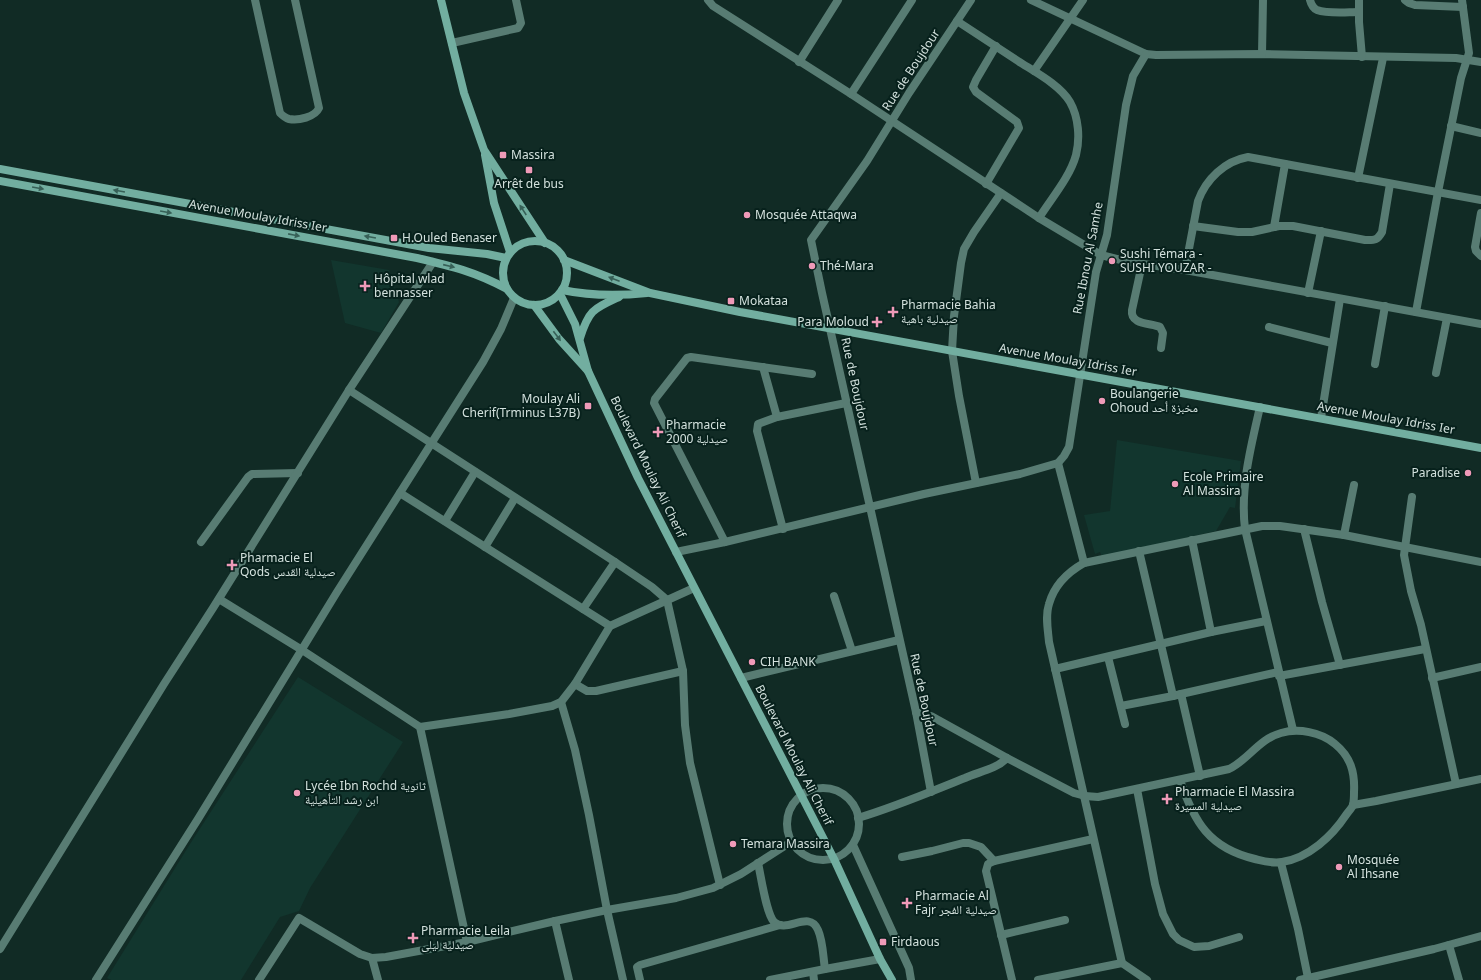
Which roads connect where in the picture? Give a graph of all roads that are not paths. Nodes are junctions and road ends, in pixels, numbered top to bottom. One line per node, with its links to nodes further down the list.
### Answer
1 (255, 0): 2 (street)
2 (295, 0)
3 (441, 0): 19 (main road)
4 (516, 0): 19 (street)
5 (708, 0): 26 (street)
6 (838, 0): 26 (street)
7 (912, 0): 29 (street)
8 (971, 0): 18 (street, Rue de Boujdour)
9 (1031, 0): 17 (street)
10 (1083, 0): 17 (street)
11 (1263, 0): 22 (street)
12 (1310, 0): 16 (street)
13 (1359, 0): 16 (street)
14 (1404, 0): 15 (street)
15 (1463, 3): 25 (street)
16 (1359, 12): 23 (street)
17 (1071, 19): 21 (street); 28 (street)
18 (957, 21): 20 (street); 30 (street, Rue de Boujdour)
19 (452, 43): 33 (main road)
20 (996, 46): 28 (street); 38 (street)
21 (1146, 54): 22 (street); 50 (street, Rue Ibnou Al Samhe)
22 (1262, 54): 23 (street)
23 (1362, 57): 24 (street)
24 (1383, 58): 25 (street); 36 (street)
25 (1468, 60): 27 (street); 31 (street)
26 (799, 62): 29 (street)
27 (1481, 62)
28 (1034, 71): 44 (street)
29 (851, 94): 30 (street)
30 (892, 121): 38 (street); 68 (street, Rue de Boujdour)
31 (1451, 126): 32 (street); 40 (street)
32 (1481, 133)
33 (484, 150): 48 (main road, one-way to 33); 49 (main road)
34 (1285, 164): 36 (street); 45 (street); 46 (street)
35 (0, 169): 49 (main road, Avenue Moulay Idriss Ier, one-way to 35)
36 (1358, 178): 39 (street)
37 (0, 181): 53 (main road, Avenue Moulay Idriss Ier, one-way to 53)
38 (986, 184): 41 (street)
39 (1390, 184): 40 (street); 47 (street)
40 (1438, 192): 42 (street); 65 (street)
41 (1001, 193): 44 (street); 73 (street)
42 (1481, 200)
43 (1481, 213): 51 (street)
44 (1038, 218): 50 (street)
45 (1193, 226): 46 (street); 55 (street)
46 (1274, 227): 47 (street)
47 (1321, 231): 59 (street)
48 (545, 243): 49 (main road); 52 (main road)
49 (508, 255): 56 (main road)
50 (1101, 255): 54 (street); 79 (street, Rue Ibnou Al Samhe)
51 (1481, 256)
52 (564, 260): 57 (main road); 58 (main road, one-way to 52)
53 (432, 262): 56 (main road, Avenue Moulay Idriss Ier, one-way to 56); 80 (street)
54 (1142, 264): 55 (street); 72 (street)
55 (1185, 270): 59 (street)
56 (507, 289): 61 (main road)
57 (561, 292): 60 (main road); 63 (main road); 70 (main road, Boulevard Moulay Ali Cherif)
58 (650, 293): 60 (main road); 68 (main road, Avenue Moulay Idriss Ier)
59 (1308, 293): 62 (street)
60 (621, 296): 70 (main road)
61 (514, 298): 63 (main road); 85 (street)
62 (1340, 298): 64 (street); 71 (street)
63 (534, 305): 76 (main road, Boulevard Moulay Ali Cherif, one-way to 76)
64 (1385, 306): 65 (street); 74 (street)
65 (1416, 312): 66 (street)
66 (1447, 318): 67 (street); 77 (street)
67 (1481, 324)
68 (830, 327): 73 (main road, Avenue Moulay Idriss Ier); 81 (street, Rue de Boujdour)
69 (1269, 327): 71 (street)
70 (580, 339): 76 (main road, Boulevard Moulay Ali Cherif)
71 (1332, 342): 84 (street)
72 (1160, 348)
73 (952, 351): 79 (main road, Avenue Moulay Idriss Ier); 90 (street)
74 (1375, 364)
75 (764, 367): 78 (street); 83 (street); 103 (street)
76 (588, 371): 107 (main road, Boulevard Moulay Ali Cherif)
77 (1436, 372)
78 (812, 374)
79 (1081, 374): 82 (main road, Avenue Moulay Idriss Ier); 87 (street, Rue Ibnou Al Samhe)
80 (349, 390): 85 (street); 89 (street)
81 (846, 403): 83 (street); 95 (street, Rue de Boujdour)
82 (1260, 407): 84 (main road, Avenue Moulay Idriss Ier); 98 (street)
83 (776, 417): 97 (street)
84 (1321, 418): 86 (main road, Avenue Moulay Idriss Ier)
85 (431, 444): 88 (street); 92 (street)
86 (1481, 448)
87 (1058, 463): 90 (street); 110 (street)
88 (475, 472): 94 (street); 96 (street)
89 (298, 473): 102 (street); 113 (street)
90 (976, 483): 95 (street)
91 (1354, 485): 100 (street)
92 (400, 493): 96 (street); 122 (street)
93 (1412, 497): 104 (street)
94 (515, 498): 105 (street); 108 (street)
95 (869, 507): 97 (street); 119 (street, Rue de Boujdour)
96 (445, 521): 105 (street)
97 (782, 529): 103 (street)
98 (1245, 529): 99 (street); 101 (street); 116 (street)
99 (1304, 529): 100 (street); 125 (street)
100 (1344, 535): 104 (street)
101 (1192, 540): 106 (street); 118 (street)
102 (201, 542)
103 (725, 542): 107 (street)
104 (1405, 546): 109 (street); 121 (street)
105 (485, 547): 115 (street)
106 (1139, 551): 110 (street); 120 (street)
107 (676, 552): 111 (main road, Boulevard Moulay Ali Cherif)
108 (614, 562): 114 (street); 115 (street)
109 (1481, 562)
110 (1084, 563): 127 (street)
111 (694, 588): 114 (street); 130 (main road, Boulevard Moulay Ali Cherif)
112 (834, 596): 123 (street)
113 (219, 599): 122 (street); 169 (street)
114 (667, 600): 117 (street); 128 (street)
115 (583, 609): 117 (street)
116 (1266, 621): 118 (street); 129 (street)
117 (610, 626): 132 (street)
118 (1211, 632): 120 (street)
119 (899, 640): 123 (street); 136 (street, Rue de Boujdour)
120 (1160, 645): 124 (street); 133 (street)
121 (1425, 649): 125 (street); 131 (street)
122 (302, 650): 138 (street); 176 (street)
123 (852, 651): 130 (street)
124 (1108, 657): 127 (street); 135 (street)
125 (1340, 665): 129 (street)
126 (1481, 667): 131 (street)
127 (1055, 669): 148 (street)
128 (684, 671): 132 (street); 159 (street)
129 (1279, 674): 133 (street); 139 (street)
130 (741, 678): 147 (main road, Boulevard Moulay Ali Cherif)
131 (1432, 678): 144 (street)
132 (575, 684): 134 (street)
133 (1177, 695): 135 (street); 141 (street)
134 (561, 702): 138 (street); 160 (street)
135 (1121, 706): 137 (street)
136 (916, 712): 140 (street); 146 (street, Rue de Boujdour)
137 (1125, 724)
138 (420, 727): 167 (street)
139 (1293, 730): 141 (street); 149 (street)
140 (1007, 758): 146 (street); 148 (street)
141 (1200, 776): 143 (street)
142 (1481, 779): 144 (street)
143 (1180, 780): 145 (street); 158 (street)
144 (1456, 784): 149 (street)
145 (1137, 789): 148 (street); 166 (street)
146 (931, 792): 150 (street)
147 (801, 796): 150 (street); 152 (street); 155 (main road, Boulevard Moulay Ali Cherif)
148 (1085, 796): 151 (street)
149 (1353, 804): 158 (street)
150 (858, 818): 153 (street)
151 (1094, 839): 156 (street); 172 (street)
152 (792, 842): 155 (street); 157 (street)
153 (853, 845): 155 (street); 184 (street)
154 (902, 857): 156 (street)
155 (834, 858): 171 (main road, Boulevard Moulay Ali Cherif)
156 (994, 861): 164 (street)
157 (758, 863): 159 (street); 163 (street)
158 (1281, 863): 175 (street)
159 (720, 885): 160 (street)
160 (606, 910): 161 (street); 180 (street)
161 (556, 920): 167 (street); 179 (street)
162 (1066, 920): 164 (street)
163 (780, 925): 173 (street); 181 (street)
164 (1002, 935): 185 (street)
165 (1481, 936): 168 (street)
166 (1239, 937)
167 (467, 942): 170 (street)
168 (1449, 945): 175 (street); 188 (street)
169 (0, 949)
170 (372, 958): 177 (street); 178 (street)
171 (880, 959): 173 (street); 183 (main road, Boulevard Moulay Ali Cherif)
172 (1122, 963): 186 (street); 187 (street)
173 (825, 969): 174 (street)
174 (813, 976): 182 (street)
175 (1304, 979)
176 (96, 980)
177 (259, 980)
178 (378, 980)
179 (569, 980)
180 (623, 980)
181 (640, 980)
182 (770, 980)
183 (892, 980)
184 (911, 980)
185 (1012, 980)
186 (1038, 980)
187 (1147, 980)
188 (1459, 980)

